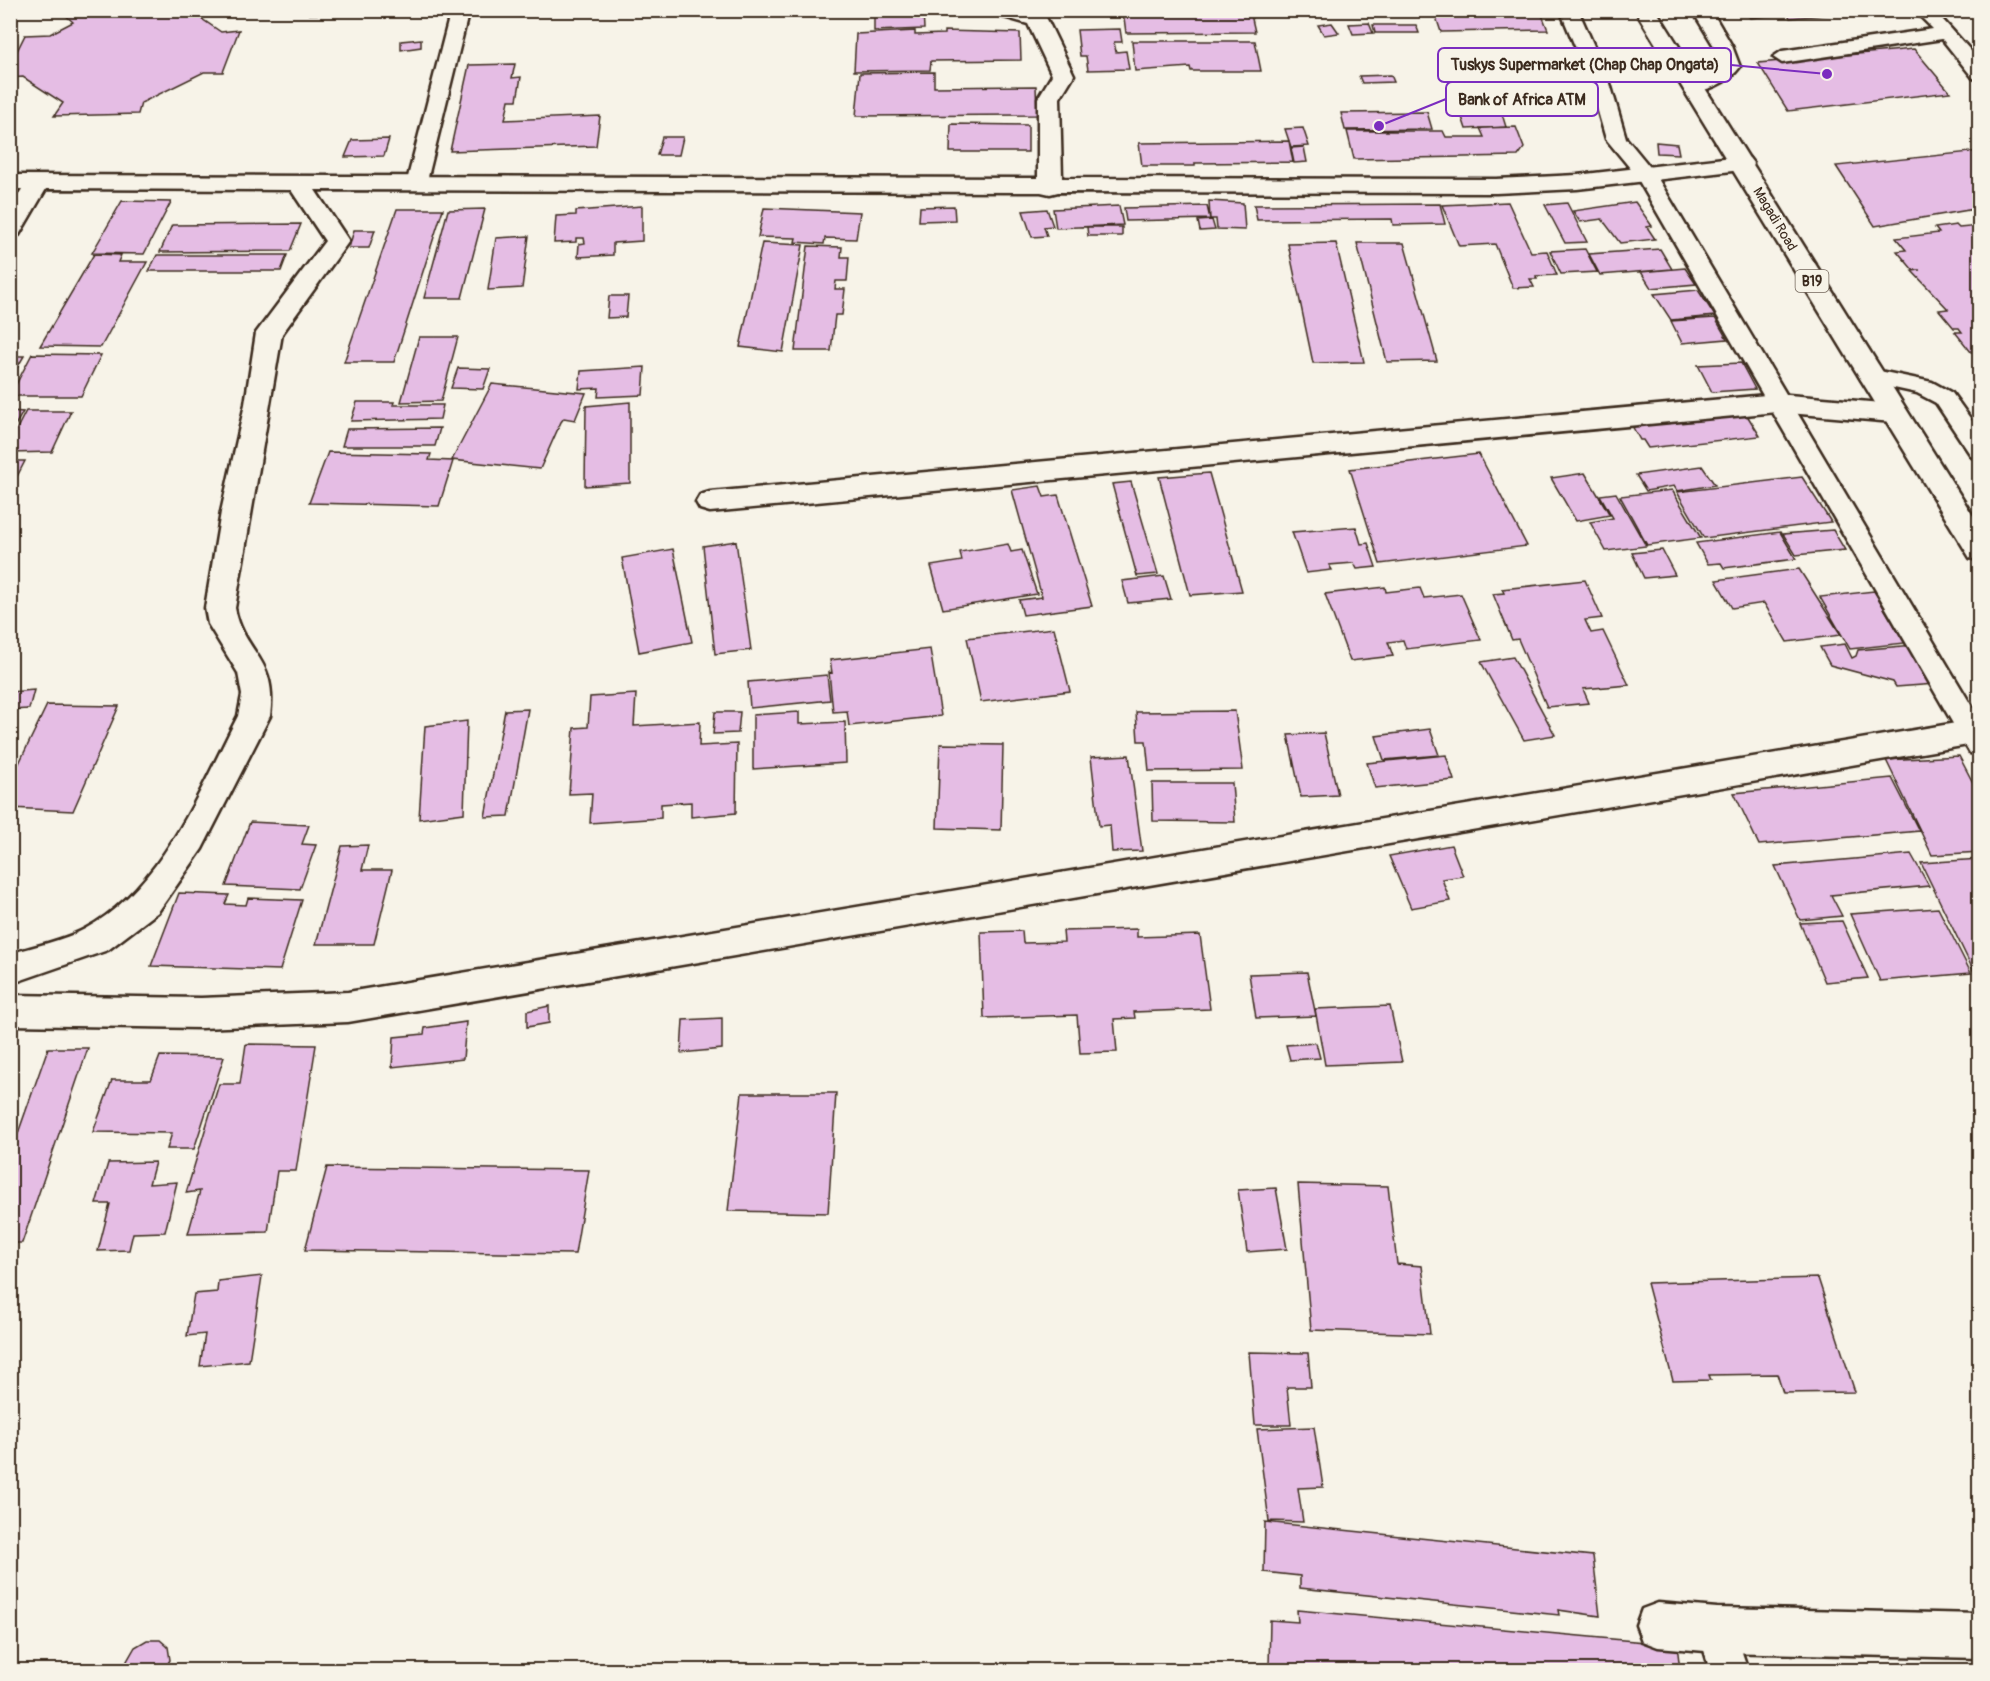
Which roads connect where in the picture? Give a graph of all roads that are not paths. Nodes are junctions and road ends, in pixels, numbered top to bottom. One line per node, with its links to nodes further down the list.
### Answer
1 (460, 10): 16 (lane)
2 (1005, 10): 17 (main road)
3 (1569, 10): 12 (lane)
4 (1645, 10): 10 (main road, Magadi Road / B19)
5 (1701, 10): 10 (lane)
6 (1923, 10): 7 (lane)
7 (1947, 33): 8 (lane); 9 (lane)
8 (1782, 57)
9 (1980, 74)
10 (1692, 86): 11 (main road, Magadi Road / B19)
11 (1741, 163): 12 (main road); 19 (main road, Magadi Road / B19)
12 (1644, 172): 17 (main road); 20 (lane)
13 (39, 181): 14 (main road); 15 (main road); 18 (main road)
14 (10, 182)
15 (298, 182): 16 (main road); 26 (main road)
16 (417, 182): 17 (main road)
17 (1050, 187)
18 (10, 230)
19 (1870, 376): 21 (main road, Magadi Road / B19); 22 (lane)
20 (1777, 404): 21 (main road); 23 (main road); 25 (lane)
21 (1893, 413): 24 (main road, Magadi Road / B19)
22 (1980, 451)
23 (710, 502)
24 (1980, 551)
25 (1977, 736): 27 (main road)
26 (10, 969)
27 (10, 1010)
28 (1658, 1625): 29 (main road)
29 (1717, 1630): 30 (main road); 31 (lane)
30 (1980, 1636)
31 (1729, 1671)

